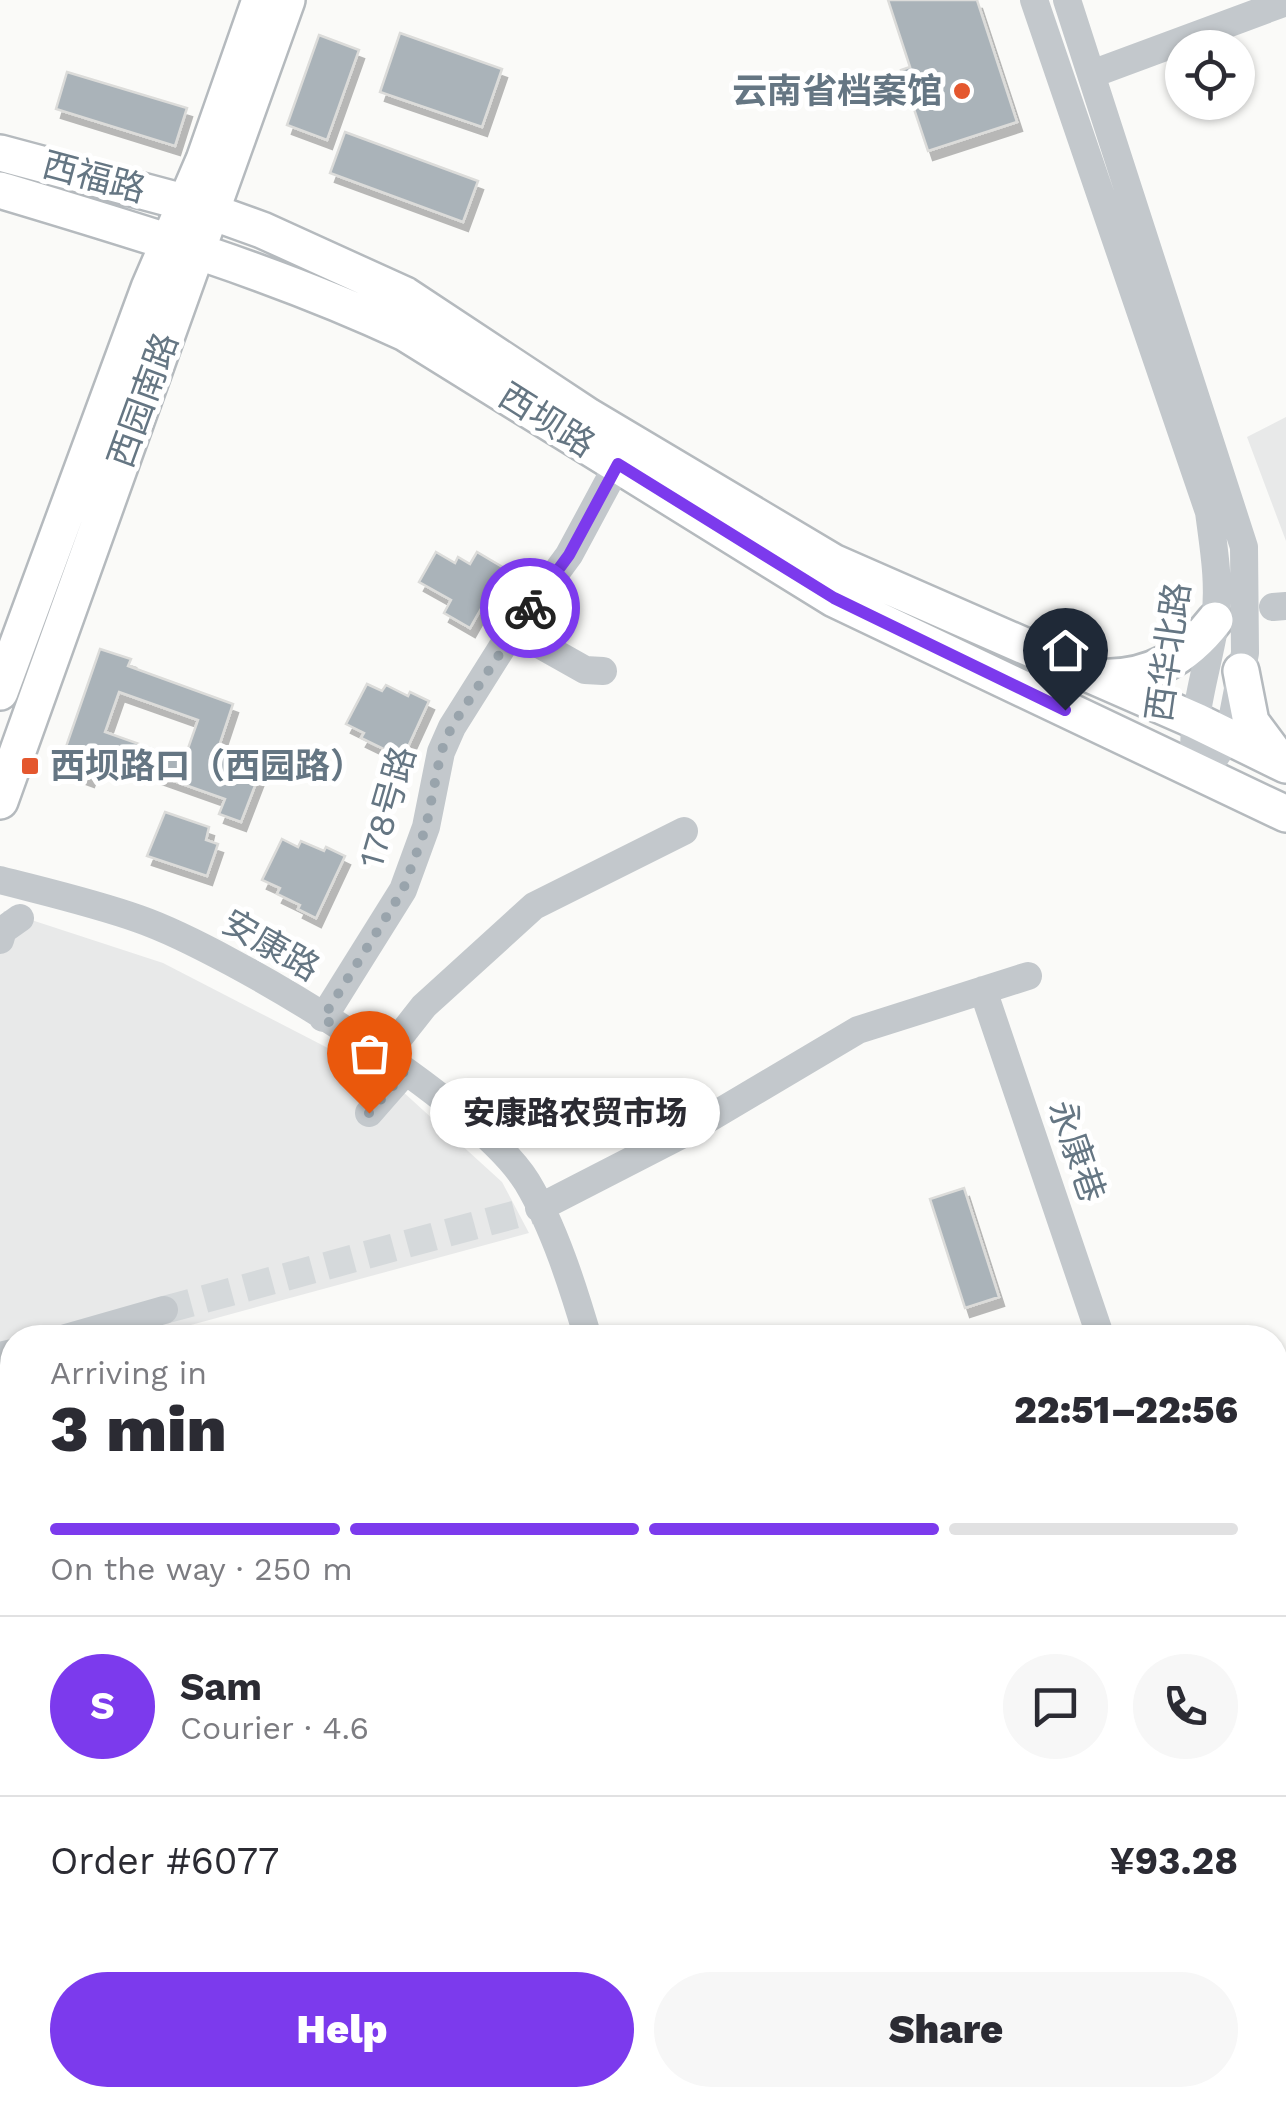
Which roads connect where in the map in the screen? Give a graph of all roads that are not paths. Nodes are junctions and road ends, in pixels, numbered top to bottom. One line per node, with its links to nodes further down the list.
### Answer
1 (260, 0): 9 (main road, 西园南路)
2 (286, 0): 9 (main road, 西园南路)
3 (1034, 0): 12 (street, 西华北路)
4 (1067, 0): 6 (street, 西华北路)
5 (1286, 2): 6 (street)
6 (1092, 74): 15 (street, 西华北路)
7 (0, 153): 9 (main road, 西福路)
8 (0, 190): 10 (main road, 西福路)
9 (199, 208): 10 (main road, 西园南路); 16 (main road, 西坝路)
10 (183, 247): 11 (main road, 西坝路); 17 (main road, 西园南路); 22 (main road, 西园南路)
11 (618, 464): 13 (street, 178号路); 21 (main road, 西坝路)
12 (1215, 620): 16 (main road); 18 (street, 西华北路)
13 (514, 630): 14 (street); 30 (street, 178号路)
14 (603, 671)
15 (1241, 672): 19 (street, 西华北路); 20 (main road)
16 (1096, 677): 18 (main road, 西坝路)
17 (0, 692)
18 (1196, 721): 19 (main road, 西坝路); 21 (street, 西华北路)
19 (1229, 736): 20 (main road, 西坝路); 21 (street, 西华北路)
20 (1286, 764)
21 (1196, 770): 23 (main road, 西坝路)
22 (0, 801)
23 (1286, 814)
24 (684, 831): 31 (street)
25 (0, 880): 30 (street, 安康路)
26 (20, 918): 27 (street)
27 (0, 940)
28 (1028, 976): 29 (street)
29 (983, 990): 33 (street); 37 (street, 永康巷)
30 (323, 1018): 31 (street, 安康路)
31 (394, 1066): 32 (street); 33 (street, 安康路)
32 (369, 1113)
33 (539, 1208): 36 (street, 安康路)
34 (164, 1310): 35 (street)
35 (112, 1325)
36 (583, 1325)
37 (1096, 1325)

